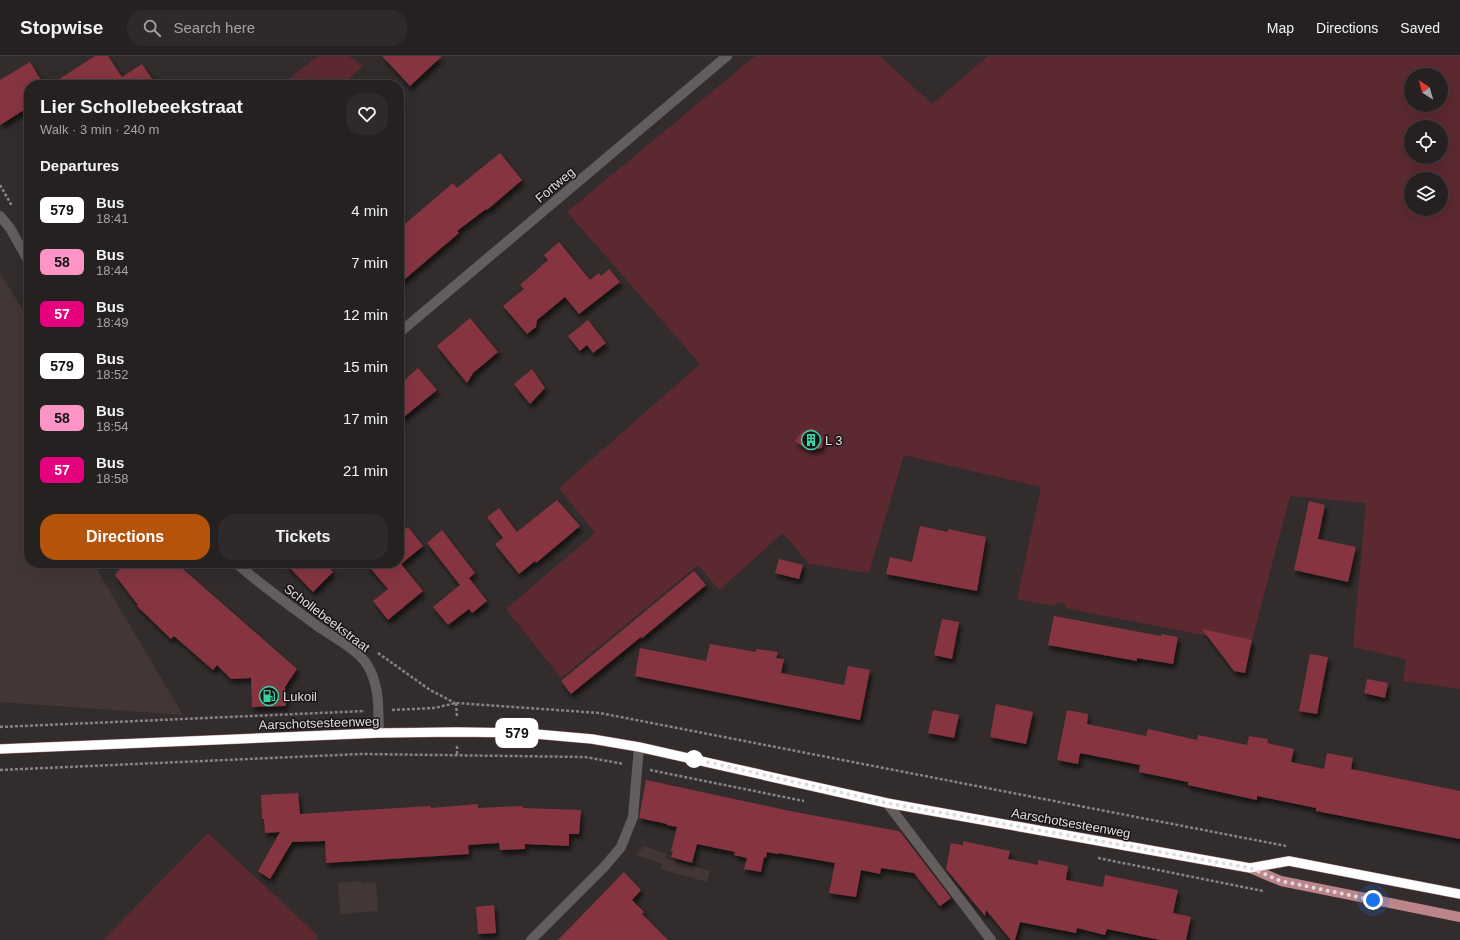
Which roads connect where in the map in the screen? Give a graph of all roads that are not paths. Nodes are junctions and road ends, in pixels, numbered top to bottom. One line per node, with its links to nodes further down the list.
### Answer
1 (727, 56): 4 (street, Fortweg)
2 (0, 216): 3 (street)
3 (24, 253)
4 (404, 329)
5 (242, 568): 6 (street, Schollebeekstraat)
6 (379, 733): 7 (main road, Aarschotsesteenweg); 8 (main road, Aarschotsesteenweg)
7 (639, 747): 9 (main road, Aarschotsesteenweg); 13 (street)
8 (0, 749)
9 (887, 803): 10 (main road, Aarschotsesteenweg); 14 (street)
10 (1250, 868): 11 (main road, Aarschotsesteenweg); 12 (main road, Aarschotsesteenweg)
11 (1460, 894)
12 (1460, 917)
13 (531, 940)
14 (991, 940)

